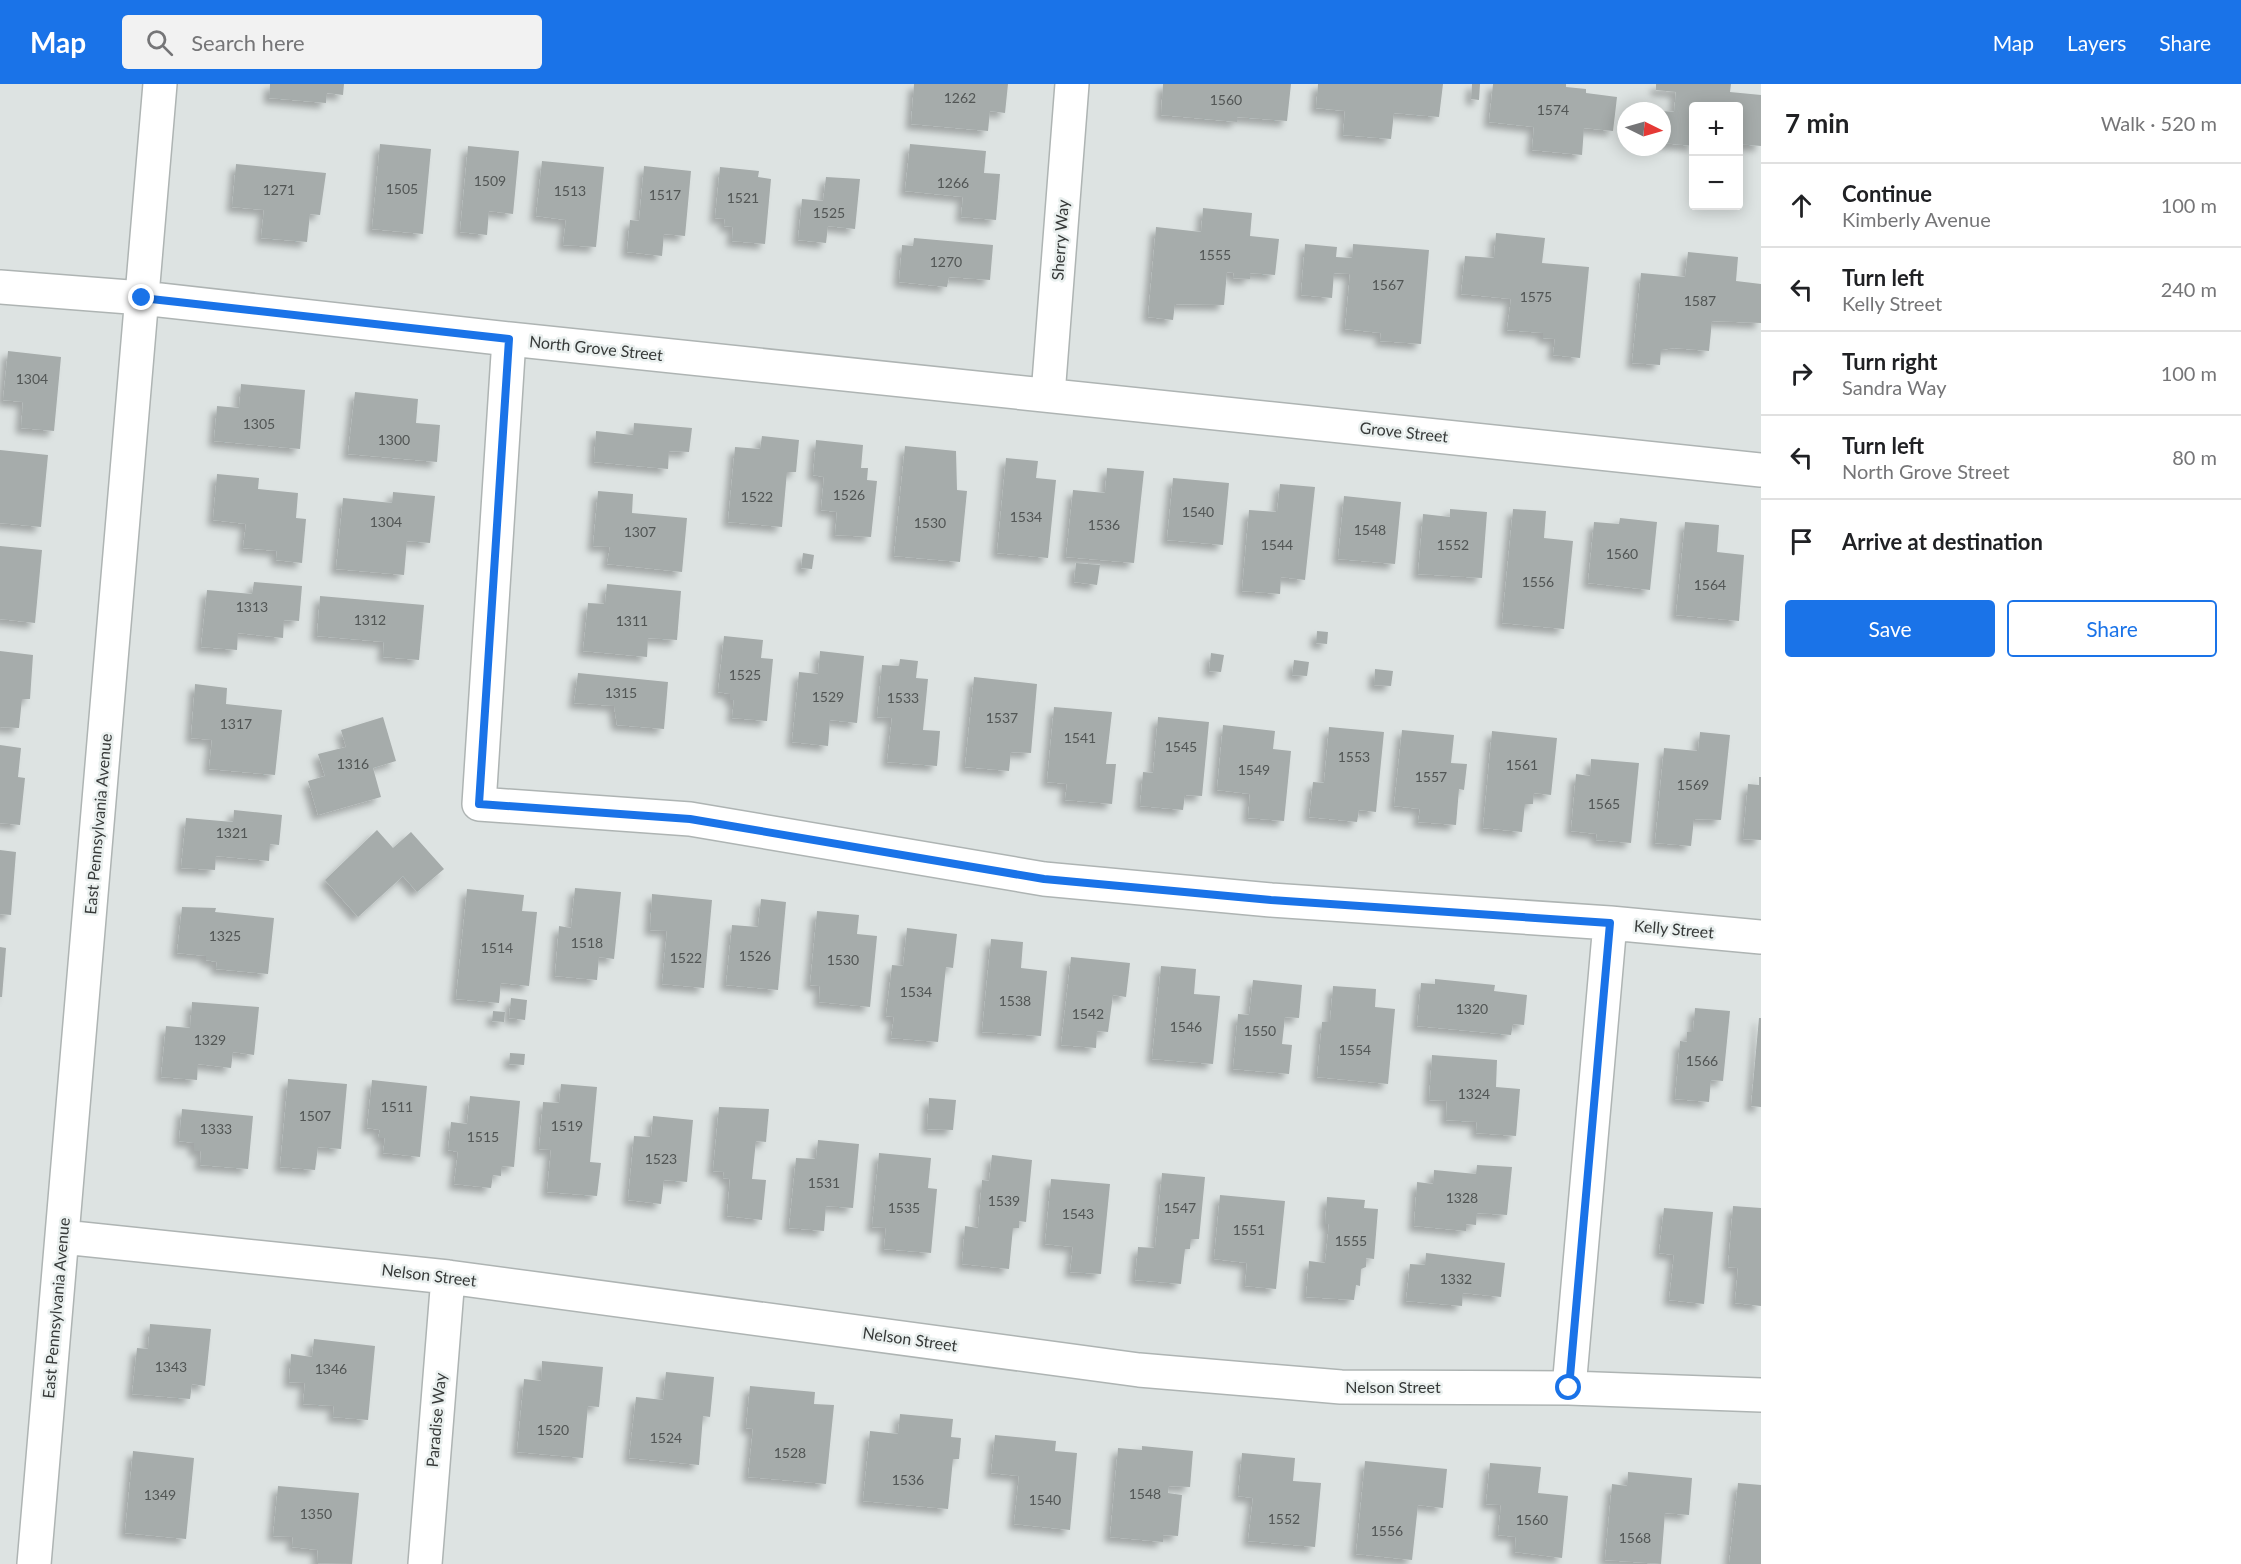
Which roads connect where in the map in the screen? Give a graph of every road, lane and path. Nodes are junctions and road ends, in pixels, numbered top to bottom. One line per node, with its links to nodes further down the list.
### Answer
1 (160, 84): 4 (street, East Pennsylvania Avenue)
2 (1072, 84): 6 (street, Sherry Way)
3 (0, 287): 4 (street, North Grove Street)
4 (142, 298): 5 (street, North Grove Street); 10 (street, East Pennsylvania Avenue)
5 (509, 339): 6 (street, North Grove Street); 8 (street, Kelly Street)
6 (1048, 395): 7 (street, Grove Street)
7 (1761, 470)
8 (1610, 923): 9 (street, Kelly Street); 12 (street)
9 (1761, 937)
10 (63, 1237): 11 (street, Nelson Street); 14 (street, East Pennsylvania Avenue)
11 (448, 1276): 12 (street, Nelson Street); 15 (street, Paradise Way)
12 (1569, 1388): 13 (street, Nelson Street)
13 (1761, 1395)
14 (34, 1564)
15 (424, 1564)

